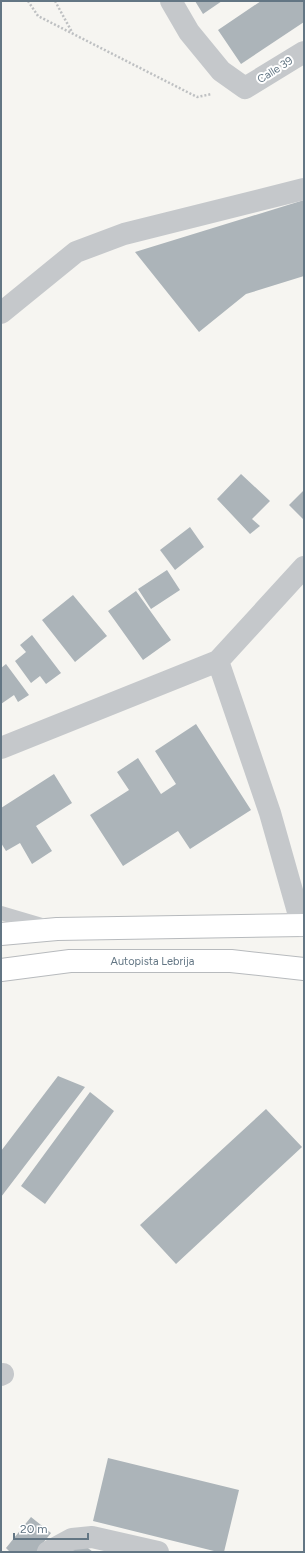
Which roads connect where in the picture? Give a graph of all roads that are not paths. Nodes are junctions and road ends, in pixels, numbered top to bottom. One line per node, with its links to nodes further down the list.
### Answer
1 (171, 1): 2 (street, Calle 39)
2 (304, 52)
3 (304, 189): 4 (street)
4 (1, 313)
5 (304, 567): 6 (street)
6 (218, 661): 7 (street); 9 (street)
7 (1, 748)
8 (1, 913): 10 (lane)
9 (303, 926): 10 (highway)
10 (57, 929): 11 (highway)
11 (1, 934)
12 (304, 969): 13 (highway, Autopista Lebrija)
13 (1, 970)
14 (48, 1552): 15 (street)
15 (158, 1552)

